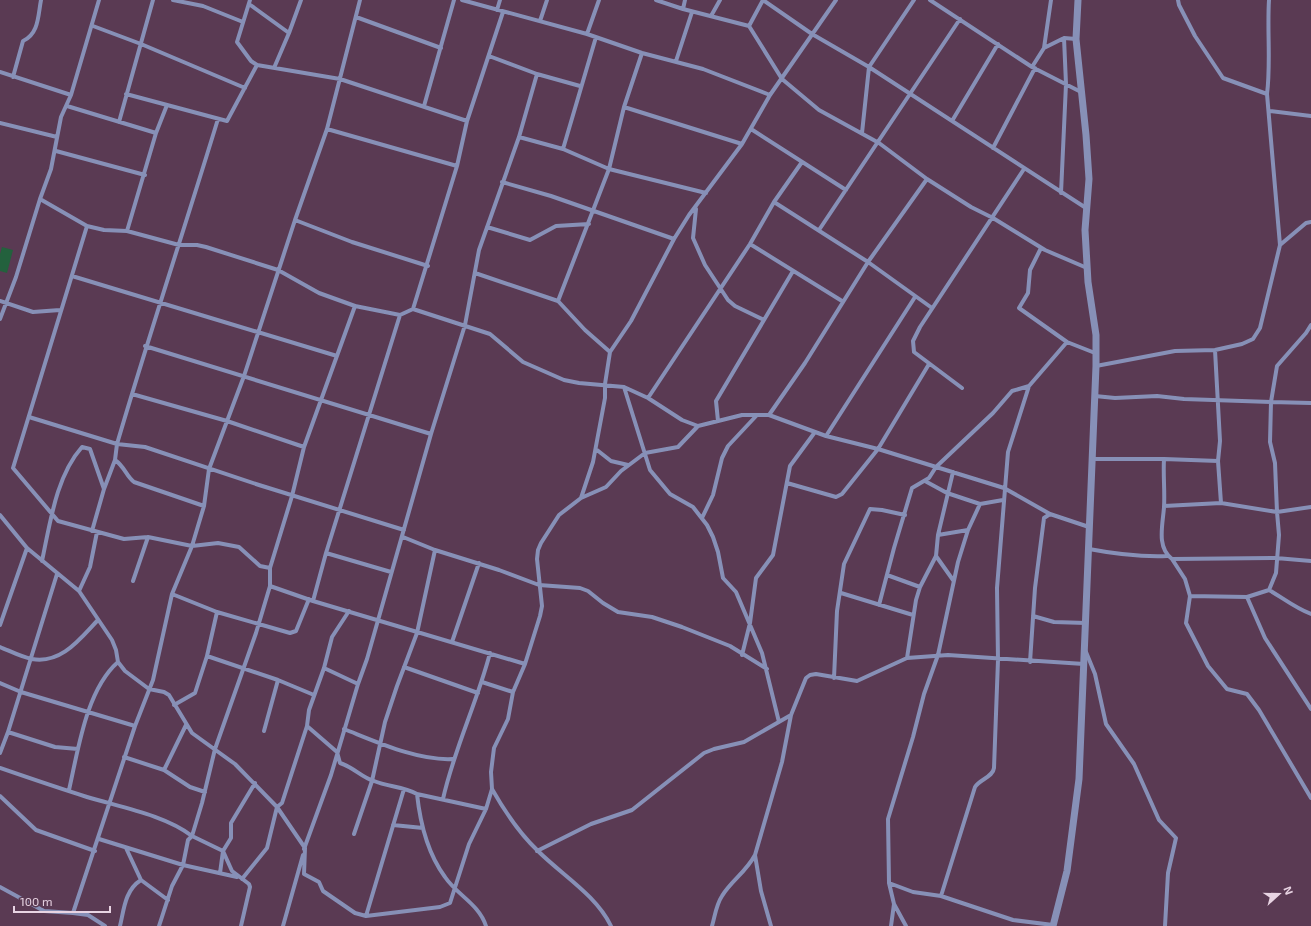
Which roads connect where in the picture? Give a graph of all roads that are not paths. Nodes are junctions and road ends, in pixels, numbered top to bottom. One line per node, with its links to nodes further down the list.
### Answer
1 (41, 0): 55 (street)
2 (99, 0): 34 (street)
3 (153, 0): 42 (street)
4 (173, 0): 24 (street)
5 (204, 0): 24 (street)
6 (301, 0): 36 (street)
7 (360, 0): 30 (street)
8 (454, 0): 44 (street)
9 (462, 0): 26 (street)
10 (500, 0): 26 (street)
11 (547, 0): 32 (street)
12 (599, 0): 37 (street)
13 (656, 0): 25 (street)
14 (685, 0): 25 (street)
15 (720, 0): 29 (street)
16 (836, 0): 38 (street)
17 (914, 0): 50 (street)
18 (930, 0): 31 (street)
19 (1051, 0): 45 (street)
20 (1078, 0): 41 (street)
21 (1178, 0): 63 (street)
22 (1269, 0): 63 (street)
23 (250, 2): 33 (street); 36 (street)
24 (203, 6): 33 (street)
25 (683, 9): 28 (street)
26 (497, 10): 27 (street)
27 (503, 12): 32 (street); 47 (street)
28 (692, 12): 29 (street); 48 (street)
29 (711, 16): 35 (street)
30 (356, 17): 44 (street); 56 (street)
31 (960, 19): 43 (street); 66 (street)
32 (540, 21): 37 (street)
33 (243, 22): 49 (street)
34 (92, 26): 42 (street); 64 (street)
35 (749, 26): 38 (street); 57 (street)
36 (289, 34): 51 (street)
37 (587, 34): 39 (street)
38 (812, 34): 50 (street); 57 (street)
39 (596, 37): 46 (street); 59 (street)
40 (1064, 38): 41 (street); 45 (street); 58 (street)
41 (1076, 39): 61 (street)
42 (142, 44): 60 (street); 62 (street)
43 (998, 44): 52 (street); 75 (street)
44 (441, 48): 69 (street)
45 (1044, 48): 52 (street)
46 (642, 53): 48 (street); 70 (street)
47 (489, 56): 54 (street); 74 (street)
48 (676, 61): 65 (street)
49 (257, 65): 51 (street); 60 (street)
50 (869, 67): 66 (street); 80 (street)
51 (274, 68): 56 (street)
52 (1033, 68): 58 (street); 86 (street)
53 (0, 72): 55 (street)
54 (537, 74): 59 (street); 83 (street)
55 (13, 76): 64 (street)
56 (340, 79): 69 (street); 78 (street)
57 (782, 79): 65 (street); 80 (street)
58 (1066, 84): 61 (street); 97 (street)
59 (580, 86): 87 (street)
60 (245, 88): 73 (street)
61 (1081, 92): 102 (street)
62 (126, 94): 67 (street); 76 (street)
63 (1267, 94): 71 (street)
64 (71, 95): 68 (street)
65 (770, 95): 79 (street)
66 (909, 95): 75 (street); 84 (street)
67 (167, 105): 73 (street); 81 (street)
68 (67, 106): 76 (street); 82 (street)
69 (424, 106): 74 (street)
70 (624, 107): 85 (street); 91 (street)
71 (1270, 111): 72 (street); 115 (street)
72 (1311, 116)
73 (218, 118): 114 (street)
74 (467, 120): 90 (street)
75 (952, 121): 86 (street)
76 (119, 122): 81 (street)
77 (0, 123): 82 (street)
78 (327, 129): 90 (street); 105 (street)
79 (751, 129): 85 (street); 89 (street)
80 (862, 132): 84 (street)
81 (156, 133): 93 (street)
82 (57, 137): 88 (street)
83 (519, 137): 87 (street); 95 (street)
84 (879, 143): 94 (street); 96 (street)
85 (742, 144): 98 (street)
86 (993, 148): 92 (street)
87 (563, 149): 91 (street)
88 (56, 151): 93 (street); 99 (street)
89 (802, 162): 96 (street); 100 (street)
90 (457, 166): 118 (street)
91 (609, 169): 98 (street); 103 (street)
92 (1024, 169): 97 (street); 104 (street)
93 (145, 175): 111 (street)
94 (927, 179): 104 (street); 117 (street)
95 (502, 182): 103 (street); 109 (street)
96 (846, 190): 110 (street)
97 (1061, 193): 102 (street)
98 (706, 194): 101 (street)
99 (40, 199): 108 (street); 129 (street)
100 (774, 202): 110 (street); 113 (street)
101 (696, 208): 112 (street); 124 (street)
102 (1086, 208): 119 (street)
103 (594, 211): 107 (street); 112 (street)
104 (993, 218): 116 (street); 132 (street)
105 (295, 220): 118 (street); 120 (street)
106 (1311, 222): 115 (street)
107 (589, 224): 109 (street); 128 (street)
108 (87, 226): 111 (street); 123 (street)
109 (487, 227): 122 (street)
110 (819, 230): 117 (street)
111 (128, 231): 114 (street)
112 (674, 239): 146 (street)
113 (750, 244): 121 (street); 124 (street)
114 (179, 245): 120 (street); 130 (street)
115 (1280, 245): 145 (street)
116 (1041, 248): 119 (street); 143 (street)
117 (868, 262): 125 (street); 126 (street)
118 (428, 266): 133 (street)
119 (1087, 268): 147 (street)
120 (278, 270): 131 (street); 140 (street)
121 (793, 271): 126 (street); 137 (street)
122 (475, 273): 128 (street); 138 (street)
123 (72, 276): 130 (street); 134 (street)
124 (721, 288): 137 (street); 158 (street)
125 (915, 297): 132 (street); 172 (street)
126 (842, 301): 164 (street)
127 (0, 302): 129 (street)
128 (558, 302): 146 (street)
129 (7, 304): 134 (street); 136 (street)
130 (160, 304): 140 (street); 144 (street)
131 (355, 306): 135 (street); 148 (street)
132 (932, 308): 149 (street)
133 (413, 309): 135 (street); 138 (street)
134 (60, 310): 166 (street)
135 (400, 315): 165 (street)
136 (0, 319)
137 (764, 320): 168 (street)
138 (465, 325): 152 (street); 171 (street)
139 (1311, 325): 141 (street)
140 (260, 332): 148 (street); 151 (street)
141 (1306, 333): 142 (street); 161 (street)
142 (1311, 336)
143 (1066, 342): 147 (street); 153 (street)
144 (145, 346): 151 (street); 156 (street)
145 (1215, 350): 150 (street); 159 (street)
146 (610, 352): 152 (street)
147 (1095, 353): 150 (street)
148 (337, 356): 160 (street)
149 (929, 364): 155 (street); 176 (street)
150 (1096, 366): 157 (street)
151 (244, 376): 160 (street); 167 (street)
152 (605, 384): 154 (street); 175 (street)
153 (1029, 386): 183 (street); 188 (street)
154 (624, 387): 158 (street); 177 (street)
155 (962, 388)
156 (132, 394): 167 (street); 173 (street)
157 (1094, 396): 159 (street); 178 (street)
158 (648, 398): 169 (street)
159 (1217, 400): 161 (street); 181 (street)
160 (322, 401): 165 (street); 174 (street)
161 (1271, 402): 162 (street); 200 (street)
162 (1311, 403)
163 (757, 415): 164 (street); 168 (street); 205 (street)
164 (769, 415): 170 (street)
165 (369, 416): 171 (street); 199 (street)
166 (28, 417): 173 (street); 203 (street)
167 (227, 421): 174 (street); 184 (street)
168 (718, 421): 169 (street)
169 (698, 426): 177 (street)
170 (815, 432): 172 (street); 187 (street)
171 (431, 434): 207 (street)
172 (826, 436): 176 (street)
173 (117, 444): 180 (street); 184 (street)
174 (304, 447): 191 (street)
175 (597, 450): 182 (street); 192 (street)
176 (878, 450): 183 (street); 187 (street)
177 (645, 453): 182 (street); 205 (street)
178 (1092, 459): 179 (street); 206 (street)
179 (1164, 459): 181 (street); 197 (street)
180 (115, 460): 189 (street); 196 (street)
181 (1218, 461): 194 (street)
182 (628, 466): 192 (street)
183 (936, 467): 185 (street); 186 (street)
184 (209, 469): 191 (street); 196 (street)
185 (953, 472): 188 (street); 190 (street)
186 (925, 481): 190 (street); 204 (street)
187 (786, 483): 251 (street)
188 (1004, 488): 193 (street); 201 (street)
189 (104, 489): 203 (street); 209 (street)
190 (947, 493): 195 (street); 211 (street)
191 (292, 496): 199 (street); 226 (street)
192 (581, 498): 232 (street)
193 (1003, 500): 195 (street); 264 (street)
194 (1221, 503): 197 (street); 200 (street)
195 (980, 504): 208 (street)
196 (204, 506): 214 (street)
197 (1164, 506): 220 (street)
198 (1311, 507): 200 (street)
199 (340, 509): 207 (street); 218 (street)
200 (1277, 512): 221 (street)
201 (1050, 514): 206 (street); 247 (street)
202 (0, 515): 215 (street)
203 (52, 515): 209 (street); 223 (street)
204 (904, 515): 229 (street); 237 (street)
205 (702, 518): 251 (street)
206 (1089, 527): 216 (street)
207 (404, 530): 212 (street)
208 (968, 530): 211 (street); 230 (street)
209 (92, 531): 210 (street)
210 (97, 532): 213 (street); 236 (street)
211 (938, 535): 219 (street)
212 (403, 537): 217 (street); 227 (street)
213 (148, 538): 214 (street); 231 (street)
214 (192, 546): 226 (street); 238 (street)
215 (27, 548): 223 (street); 253 (street)
216 (1089, 549): 220 (street); 252 (street)
217 (435, 550): 225 (street); 254 (street)
218 (326, 553): 227 (street); 241 (street)
219 (936, 556): 230 (street); 234 (street)
220 (1167, 556): 222 (street)
221 (1276, 558): 222 (street); 224 (street); 235 (street)
222 (1172, 559): 239 (street)
223 (42, 561): 228 (street)
224 (1311, 561)
225 (479, 563): 232 (street); 255 (street)
226 (270, 568): 233 (street)
227 (391, 572): 248 (street)
228 (57, 574): 236 (street); 263 (street)
229 (887, 575): 234 (street); 242 (street)
230 (953, 580): 260 (street)
231 (133, 581)
232 (539, 585): 259 (street); 267 (street)
233 (270, 586): 241 (street); 250 (street)
234 (920, 587): 246 (street)
235 (1269, 590): 240 (street); 245 (street)
236 (79, 591): 249 (street)
237 (841, 593): 242 (street); 273 (street)
238 (172, 594): 244 (street); 278 (street)
239 (1190, 596): 240 (street); 312 (street)
240 (1247, 597): 284 (street)
241 (311, 600): 243 (street); 250 (street)
242 (879, 605): 246 (street)
243 (349, 611): 248 (street); 271 (street)
244 (217, 612): 250 (street); 261 (street)
245 (1311, 614)
246 (913, 615): 262 (street)
247 (1033, 616): 252 (street); 266 (street)
248 (379, 619): 254 (street); 277 (street)
249 (98, 621): 263 (street); 265 (street)
250 (258, 623): 270 (street)
251 (750, 623): 259 (street); 272 (street)
252 (1086, 623): 257 (street)
253 (0, 625)
254 (417, 633): 255 (street); 269 (street)
255 (452, 642): 258 (street)
256 (0, 647): 263 (street)
257 (1085, 649): 268 (street); 352 (street)
258 (490, 653): 267 (street); 275 (street)
259 (742, 655): 272 (street)
260 (938, 655): 262 (street); 264 (street); 332 (street)
261 (207, 656): 270 (street); 283 (street)
262 (907, 658): 273 (street)
263 (31, 659): 279 (street)
264 (998, 660): 266 (street); 335 (street)
265 (118, 662): 278 (street); 285 (street)
266 (1030, 662): 268 (street)
267 (525, 664): 281 (street)
268 (1084, 664): 351 (street)
269 (404, 667): 280 (street); 294 (street)
270 (243, 668): 274 (street); 297 (street)
271 (324, 668): 277 (street); 282 (street)
272 (767, 669): 287 (street)
273 (834, 678): 286 (street)
274 (278, 680): 282 (street); 292 (street)
275 (482, 682): 280 (street); 281 (street)
276 (0, 683): 279 (street)
277 (358, 684): 291 (street)
278 (149, 689): 283 (street); 289 (street)
279 (21, 692): 285 (street); 293 (street)
280 (478, 692): 301 (street)
281 (513, 692): 307 (street)
282 (314, 694): 290 (street)
283 (174, 704): 288 (street)
284 (1311, 709)
285 (89, 713): 289 (street); 296 (street)
286 (791, 715): 287 (street); 327 (street)
287 (779, 722): 325 (street)
288 (186, 725): 297 (street); 303 (street)
289 (135, 726): 300 (street)
290 (307, 726): 298 (street); 315 (street)
291 (344, 729): 294 (street); 298 (street)
292 (264, 731)
293 (8, 732): 295 (street); 296 (street)
294 (382, 744): 301 (street); 304 (street)
295 (1, 747): 299 (street)
296 (78, 749): 308 (street)
297 (215, 749): 305 (street); 309 (street)
298 (337, 752): 304 (street); 323 (street)
299 (0, 753)
300 (124, 757): 303 (street); 314 (street)
301 (453, 759): 313 (street)
302 (0, 768): 308 (street)
303 (164, 770): 309 (street)
304 (372, 781): 306 (street); 319 (street)
305 (255, 783): 315 (street); 326 (street)
306 (404, 789): 310 (street); 317 (street)
307 (492, 789): 316 (street); 325 (street)
308 (69, 790): 314 (street)
309 (205, 792): 320 (street)
310 (417, 794): 313 (street); 318 (street)
311 (0, 796): 324 (street)
312 (1311, 798)
313 (443, 800): 316 (street)
314 (110, 803): 320 (street); 321 (street)
315 (277, 807): 323 (street); 330 (street)
316 (486, 809): 334 (street)
317 (393, 825): 318 (street); 339 (street)
318 (423, 828): 334 (street)
319 (354, 834)
320 (192, 836): 326 (street); 328 (street)
321 (99, 839): 322 (street); 324 (street)
322 (126, 848): 328 (street); 331 (street)
323 (304, 848): 339 (street); 344 (street)
324 (95, 851): 338 (street)
325 (537, 851): 346 (street)
326 (223, 852): 329 (street); 330 (street)
327 (755, 855): 347 (street); 348 (street)
328 (183, 865): 329 (street); 336 (street)
329 (220, 873): 330 (street)
330 (240, 878): 343 (street)
331 (141, 880): 336 (street); 341 (street)
332 (889, 883): 335 (street); 337 (street)
333 (0, 887): 338 (street)
334 (456, 888): 339 (street); 345 (street)
335 (940, 896): 351 (street)
336 (168, 900): 342 (street)
337 (894, 904): 349 (street); 350 (street)
338 (73, 912): 340 (street)
339 (366, 916)
340 (105, 926)
341 (120, 926)
342 (159, 926)
343 (241, 926)
344 (283, 926)
345 (486, 926)
346 (610, 926)
347 (712, 926)
348 (771, 926)
349 (891, 926)
350 (906, 926)
351 (1053, 926)
352 (1165, 926)

